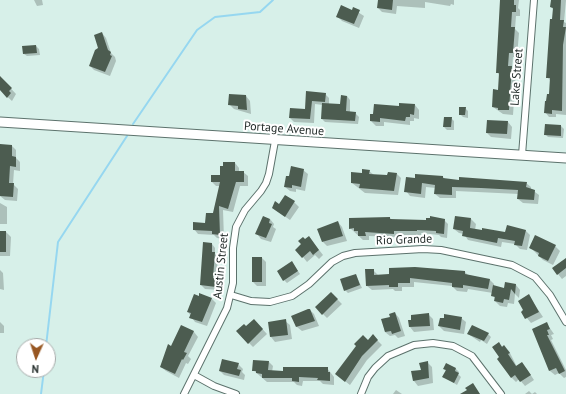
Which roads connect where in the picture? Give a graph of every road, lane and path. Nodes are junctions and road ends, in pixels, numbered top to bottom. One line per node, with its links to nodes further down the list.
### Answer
1 (534, 0): 4 (street, Lake Street)
2 (0, 122): 3 (street, Portage Avenue)
3 (275, 140): 4 (street, Portage Avenue); 6 (street, Austin Street)
4 (522, 155): 5 (street, Portage Avenue)
5 (566, 158)
6 (231, 295): 7 (street, Rio Grande); 8 (street, Austin Street)
7 (566, 322)
8 (194, 375): 9 (street, Austin Street); 10 (street)
9 (184, 394)
10 (236, 394)
11 (361, 394): 12 (street)
12 (501, 394)

